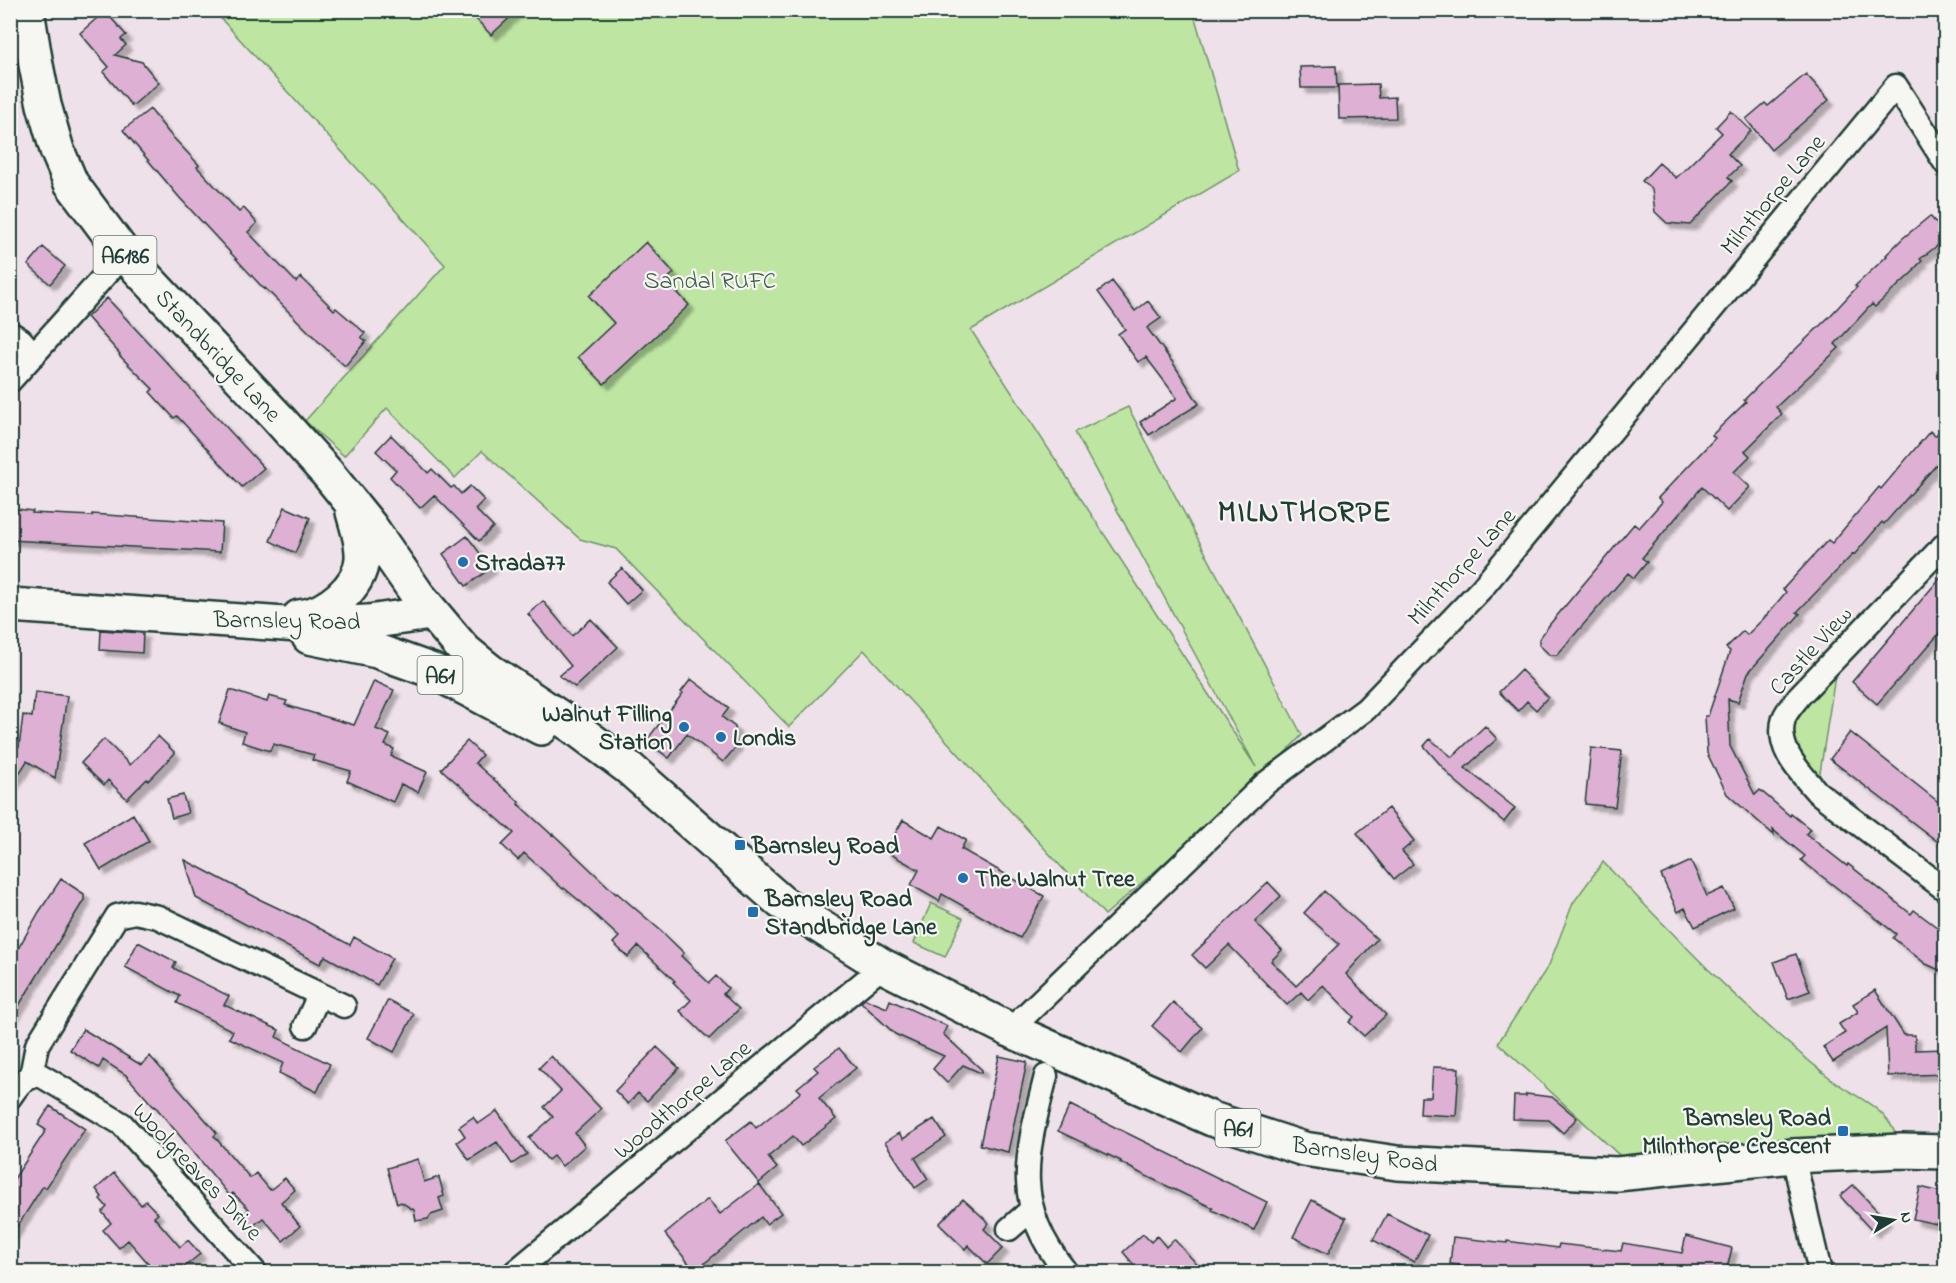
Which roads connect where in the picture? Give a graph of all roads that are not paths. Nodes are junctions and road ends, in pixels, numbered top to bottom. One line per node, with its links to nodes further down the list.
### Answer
1 (27, 10): 3 (main road, Standbridge Lane / A6186)
2 (1946, 164): 18 (street, Milnthorpe Lane)
3 (124, 254): 5 (street); 7 (main road, Standbridge Lane / A6186)
4 (10, 333): 5 (street)
5 (34, 355): 6 (street)
6 (10, 381)
7 (349, 500): 10 (main road, Standbridge Lane / A6186); 11 (main road, A61)
8 (1946, 543): 13 (street, Castle View)
9 (10, 604): 11 (main road, Barnsley Road / A61)
10 (431, 613): 11 (main road, Barnsley Road / A61); 12 (main road, Barnsley Road / A61)
11 (237, 620): 12 (main road, A61)
12 (629, 768): 14 (main road, Barnsley Road / A61)
13 (1946, 890)
14 (883, 966): 18 (main road, Barnsley Road / A61); 27 (street, Woodthorpe Lane)
15 (319, 995): 16 (street); 17 (street); 19 (street)
16 (344, 1006)
17 (305, 1026)
18 (1010, 1030): 23 (main road, Barnsley Road / A61)
19 (31, 1076): 21 (street); 26 (street, Woolgreaves Drive)
20 (1046, 1076): 24 (street)
21 (10, 1097)
22 (1946, 1152): 23 (main road, Barnsley Road / A61)
23 (1793, 1156): 29 (street)
24 (1031, 1210): 25 (street); 28 (street)
25 (1009, 1229)
26 (255, 1272)
27 (515, 1272)
28 (1066, 1272)
29 (1820, 1272)

